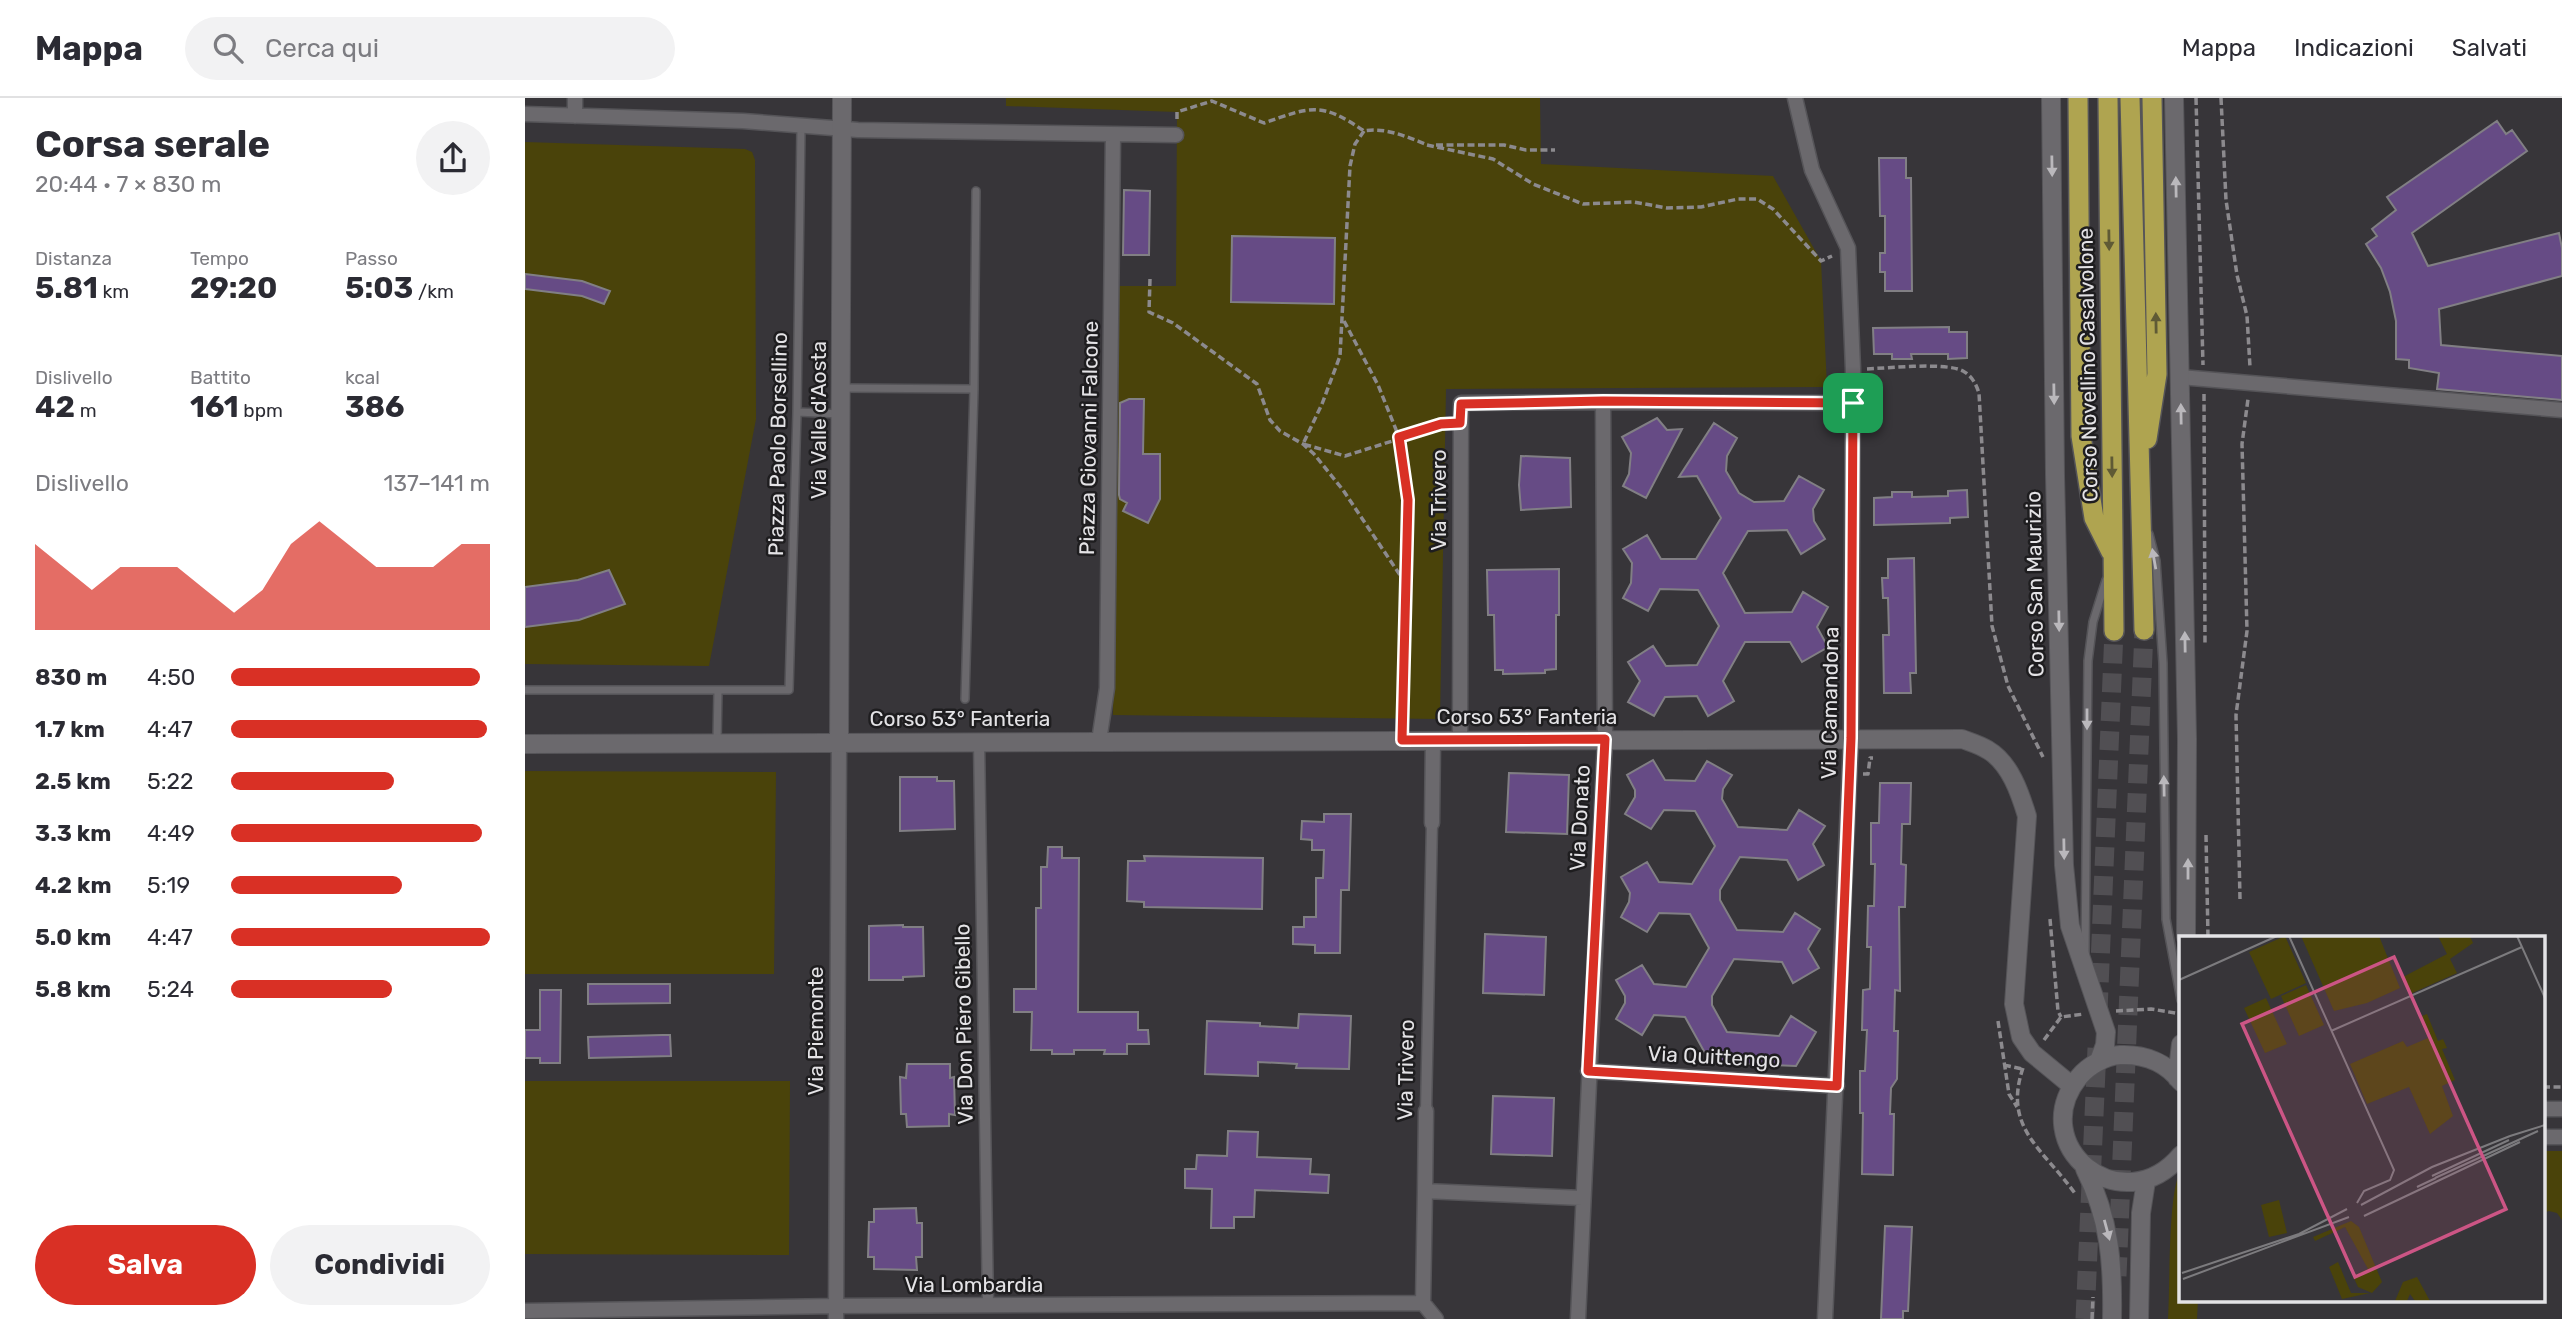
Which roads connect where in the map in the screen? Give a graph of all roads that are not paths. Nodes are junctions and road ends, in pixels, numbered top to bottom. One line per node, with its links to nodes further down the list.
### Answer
1 (575, 98): 11 (street)
2 (842, 98): 13 (street, Via Valle d'Aosta)
3 (1795, 98): 21 (street, Via Camandona)
4 (2051, 98): 43 (street, Corso San Maurizio, one-way to 43)
5 (2078, 98): 26 (highway)
6 (2108, 98): 26 (highway, Corso Novellino Casalvolone, one-way to 26)
7 (2130, 98): 25 (highway)
8 (2152, 98): 25 (highway, one-way to 8)
9 (2174, 98): 17 (street, one-way to 9)
10 (525, 114): 11 (street)
11 (575, 116): 12 (street)
12 (801, 127): 13 (street); 23 (lane, Piazza Paolo Borsellino)
13 (842, 128): 14 (street); 18 (street, Via Valle d'Aosta)
14 (1113, 135): 15 (street); 36 (street, Piazza Giovanni Falcone)
15 (1177, 135)
16 (976, 191): 19 (lane)
17 (2180, 377): 22 (street); 42 (street, one-way to 17)
18 (842, 388): 19 (lane); 24 (street, Via Valle d'Aosta)
19 (974, 389): 31 (lane)
20 (1603, 401): 21 (street); 33 (street, Via Donato); 35 (street, Via Trivero)
21 (1853, 403): 32 (street, Via Camandona)
22 (2562, 410)
23 (797, 412): 24 (lane); 30 (lane, Piazza Paolo Borsellino)
24 (842, 414): 39 (street, Via Valle d'Aosta)
25 (2139, 488): 27 (highway); 44 (lane, one-way to 25)
26 (2113, 556): 28 (highway, Corso Novellino Casalvolone); 43 (lane, one-way to 43)
27 (2144, 630)
28 (2114, 631)
29 (525, 690): 30 (lane, Piazza Paolo Borsellino)
30 (718, 691): 38 (lane)
31 (965, 699)
32 (1851, 738): 33 (street, Corso 53° Fanteria); 48 (street, Via Camandona); 49 (street, Corso 53° Fanteria)
33 (1605, 739): 35 (street, Corso 53° Fanteria); 46 (street, Via Donato)
34 (1433, 740): 35 (street, Corso 53° Fanteria); 36 (street, Corso 53° Fanteria); 41 (street, Via Trivero)
35 (1460, 740)
36 (1100, 741): 37 (street, Corso 53° Fanteria)
37 (979, 742): 39 (street, Corso 53° Fanteria); 57 (street, Via Don Piero Gibello)
38 (717, 743): 39 (street, Corso 53° Fanteria); 40 (street, Corso 53° Fanteria)
39 (839, 743): 59 (street, Via Piemonte)
40 (525, 744)
41 (1432, 823): 50 (street, Via Trivero)
42 (2186, 936)
43 (2085, 972): 45 (street, Corso San Maurizio)
44 (2179, 989)
45 (2099, 1061): 47 (street); 49 (street)
46 (1588, 1071): 48 (street, Via Quittengo); 55 (street, Via Donato)
47 (2179, 1080)
48 (1837, 1086): 63 (street, Via Camandona)
49 (2072, 1086): 52 (street)
50 (1426, 1111): 54 (street, Via Trivero)
51 (2179, 1158): 53 (street)
52 (2083, 1166): 53 (street); 64 (street, one-way to 64)
53 (2146, 1181): 65 (street)
54 (1425, 1191): 55 (street); 56 (street)
55 (1582, 1198): 62 (street, Via Donato)
56 (1423, 1303): 60 (street, Via Lombardia); 61 (street)
57 (988, 1306): 59 (street, Via Lombardia); 60 (street, Via Lombardia)
58 (525, 1311): 59 (street, Via Lombardia)
59 (836, 1312)
60 (1223, 1312)
61 (1436, 1319)
62 (1579, 1319)
63 (1825, 1319)
64 (2112, 1319)
65 (2139, 1319)

